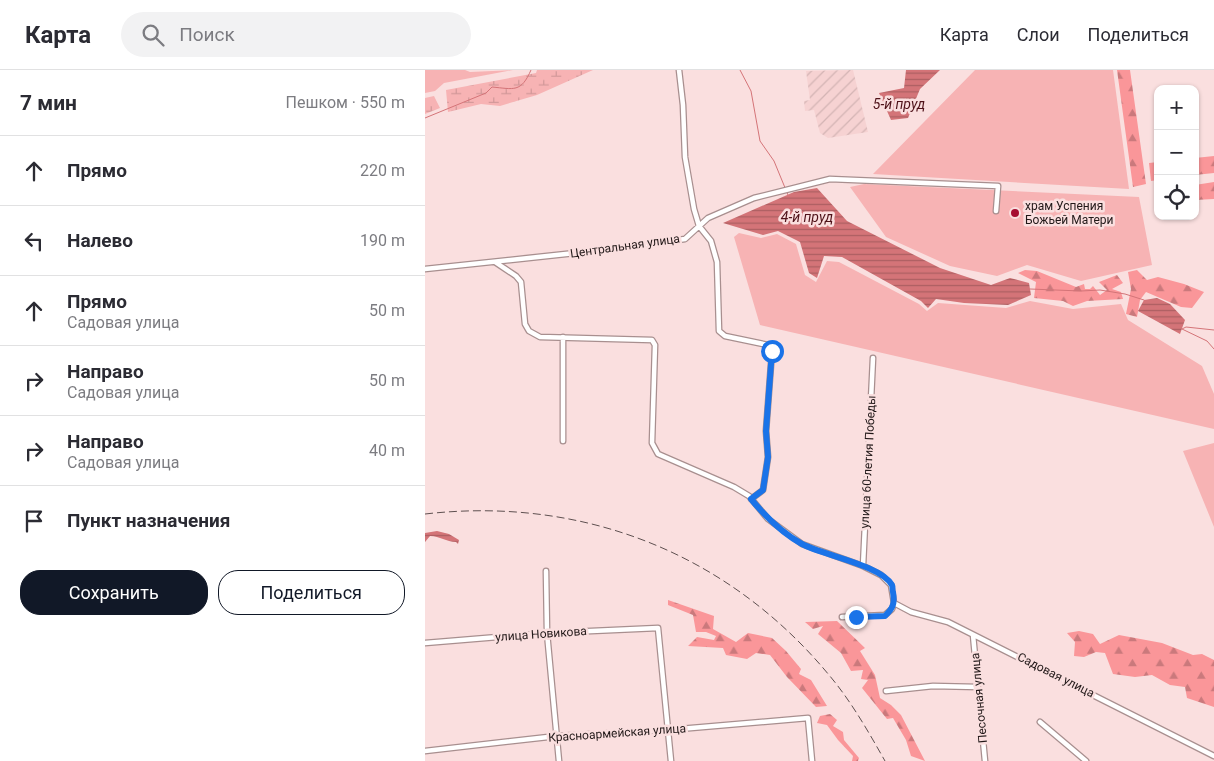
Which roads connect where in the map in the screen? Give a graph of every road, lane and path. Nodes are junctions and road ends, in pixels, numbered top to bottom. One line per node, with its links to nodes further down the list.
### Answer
1 (679, 70): 3 (street)
2 (996, 211): 3 (street, Центральная улица)
3 (699, 226): 4 (street, Центральная улица); 9 (street)
4 (495, 262): 5 (street, Центральная улица); 6 (street)
5 (425, 269)
6 (563, 337): 8 (street); 9 (street)
7 (873, 358): 10 (street, улица 60-летия Победы)
8 (563, 441)
9 (751, 499): 10 (street)
10 (863, 566): 12 (street)
11 (547, 571): 14 (street)
12 (894, 603): 13 (street); 15 (street, Садовая улица)
13 (842, 617)
14 (547, 633): 16 (street, улица Новикова); 20 (street, улица Новикова); 21 (street)
15 (973, 636): 17 (street, Песочная улица); 23 (street, Садовая улица)
16 (425, 643)
17 (978, 687): 18 (street); 27 (street, Песочная улица)
18 (886, 691)
19 (1040, 722): 28 (street)
20 (669, 730): 21 (street, Красноармейская улица); 25 (street); 26 (street, Красноармейская улица)
21 (557, 736): 22 (street, Красноармейская улица); 24 (street)
22 (425, 751)
23 (1214, 756)
24 (559, 761)
25 (671, 761)
26 (812, 761)
27 (985, 761)
28 (1086, 761)

